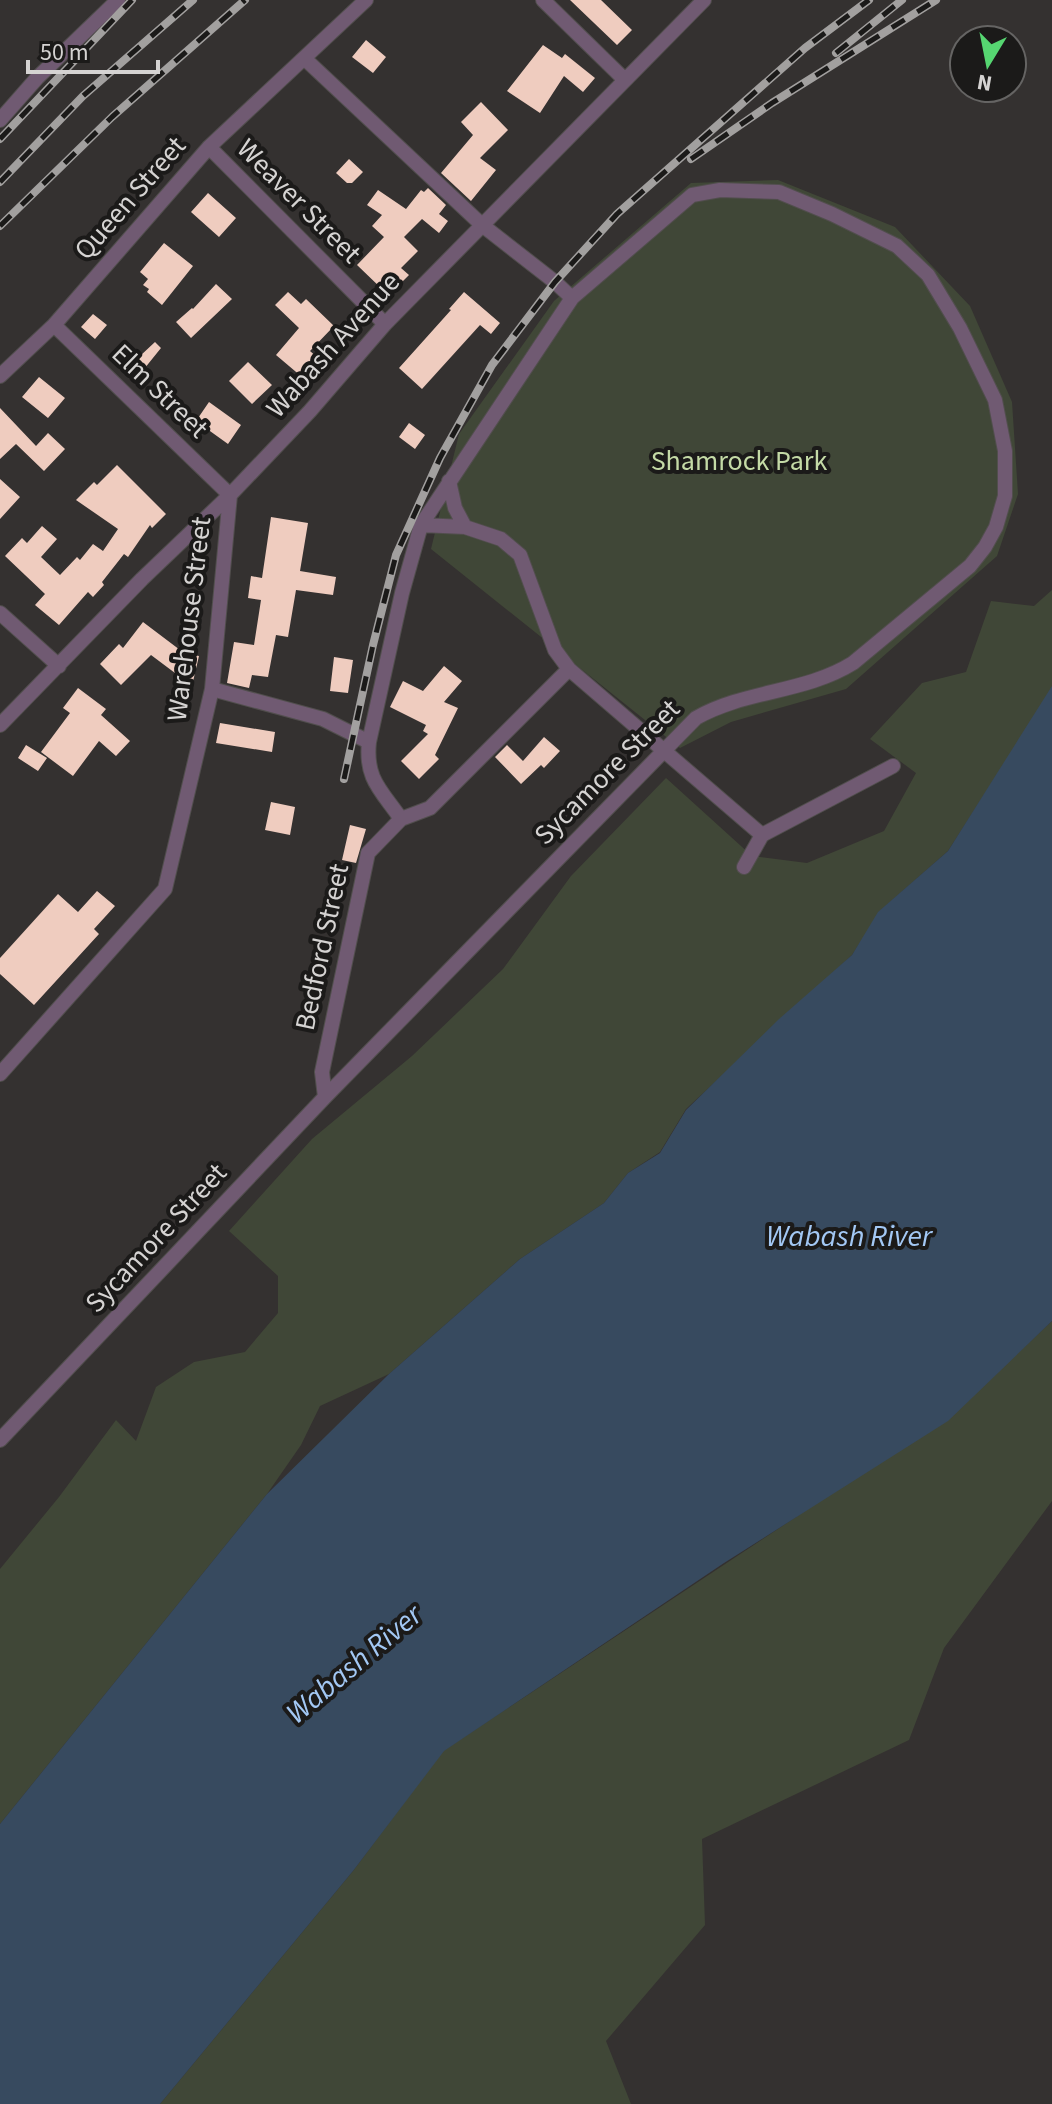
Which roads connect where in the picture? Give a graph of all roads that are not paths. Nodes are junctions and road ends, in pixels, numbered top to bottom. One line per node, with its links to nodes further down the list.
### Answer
1 (118, 0): 7 (street)
2 (366, 0): 5 (street, Queen Street)
3 (543, 0): 6 (street)
4 (704, 0): 6 (street, Wabash Avenue)
5 (304, 58): 8 (street, Queen Street); 9 (street)
6 (625, 80): 9 (street, Wabash Avenue)
7 (0, 120)
8 (209, 147): 11 (street, Weaver Street); 12 (street, Queen Street)
9 (482, 225): 10 (street); 11 (street, Wabash Avenue)
10 (572, 298): 14 (street, Sycamore Street); 24 (street, Sycamore Street)
11 (385, 324): 15 (street, Wabash Avenue)
12 (54, 325): 13 (street, Queen Street); 15 (street, Elm Street)
13 (0, 376)
14 (449, 481): 16 (street, Sycamore Street); 17 (street)
15 (230, 495): 19 (street, Wabash Avenue); 21 (street, Warehouse Street)
16 (421, 525): 17 (street); 23 (street, Sycamore Street)
17 (465, 527): 20 (street)
18 (0, 613): 19 (street)
19 (59, 666): 22 (street, Wabash Avenue)
20 (569, 669): 24 (street); 26 (street, Bedford Street)
21 (212, 689): 23 (street); 29 (street, Warehouse Street)
22 (0, 725)
23 (369, 742): 26 (street)
24 (666, 750): 27 (street); 30 (street, Sycamore Street)
25 (893, 766): 27 (street)
26 (401, 819): 30 (street, Bedford Street)
27 (762, 835): 28 (street)
28 (744, 867)
29 (0, 1074)
30 (325, 1097): 31 (street, Sycamore Street)
31 (4, 1429)

